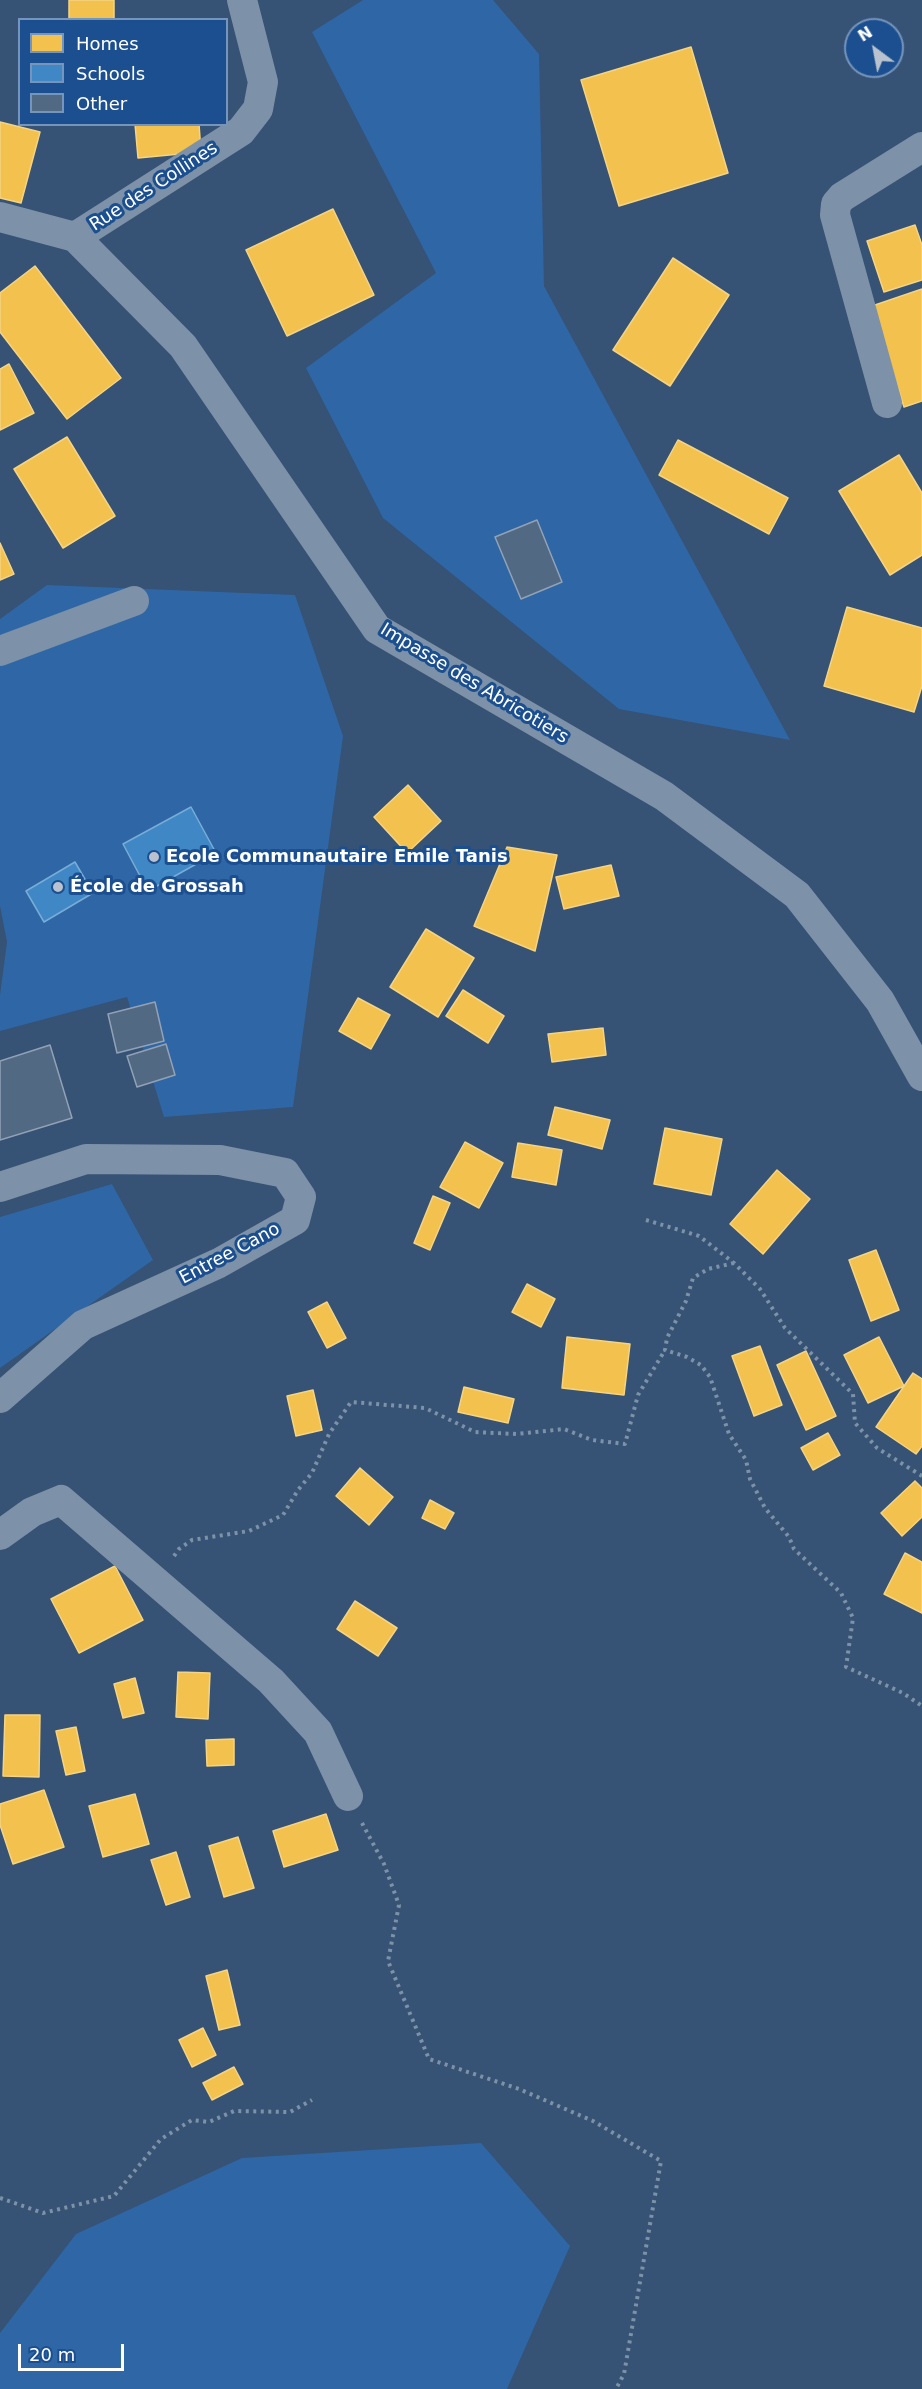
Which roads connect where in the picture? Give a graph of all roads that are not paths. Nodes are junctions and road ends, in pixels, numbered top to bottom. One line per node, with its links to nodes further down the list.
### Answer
1 (242, 0): 4 (street, Rue des Collines)
2 (922, 147): 5 (street)
3 (0, 217): 4 (street, Rue des Collines)
4 (75, 237): 8 (street, Impasse des Abricotiers)
5 (887, 403)
6 (134, 601): 7 (street)
7 (0, 651)
8 (922, 1076)
9 (0, 1187): 10 (street, Entree Cano)
10 (0, 1398)
11 (0, 1535): 12 (street)
12 (348, 1796)

